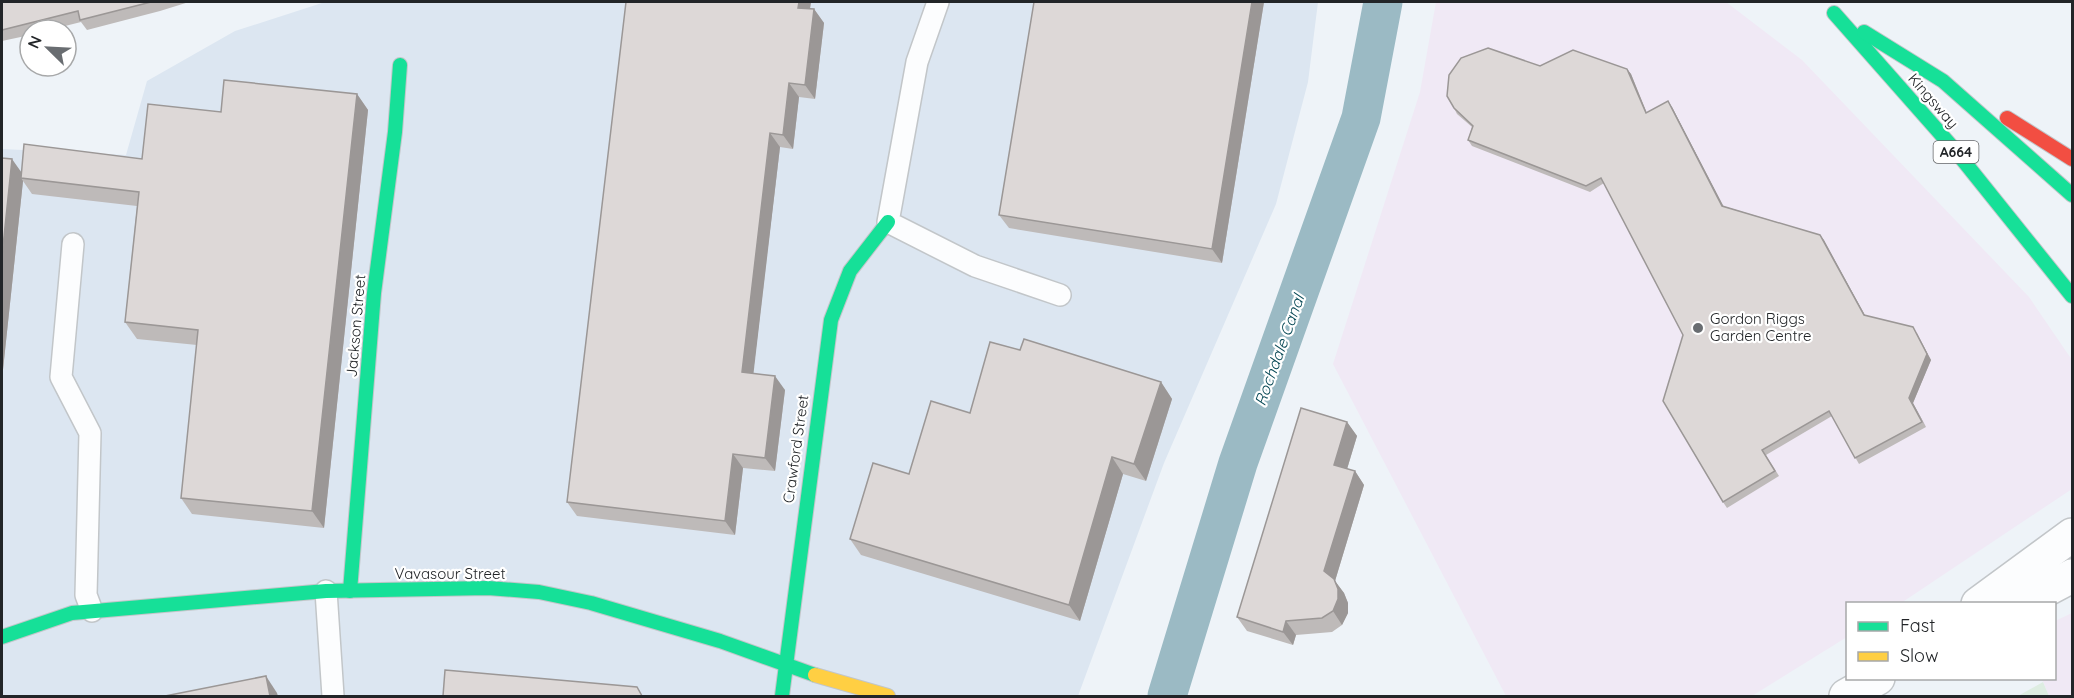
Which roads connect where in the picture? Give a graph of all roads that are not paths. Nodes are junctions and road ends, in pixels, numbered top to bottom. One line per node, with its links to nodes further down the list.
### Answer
1 (938, 2): 6 (lane)
2 (400, 65): 13 (street, Jackson Street)
3 (1943, 81): 4 (street, A664); 5 (street, Kingsway / A664); 9 (street, Kingsway / A664)
4 (2073, 159)
5 (2073, 195)
6 (888, 222): 8 (lane); 18 (street, Crawford Street)
7 (73, 244): 16 (lane)
8 (1060, 295)
9 (2073, 296)
10 (2073, 535): 14 (street)
11 (2073, 576): 15 (street)
12 (326, 591): 13 (street, Vavasour Street); 16 (street, Vavasour Street); 19 (lane)
13 (350, 591): 18 (street, Vavasour Street)
14 (1979, 602)
15 (2021, 602)
16 (92, 611): 17 (street, Vavasour Street)
17 (2, 637)
18 (784, 666): 20 (street, Crawford Street); 21 (street, Vavasour Street)
19 (333, 696)
20 (782, 696)
21 (888, 696)

